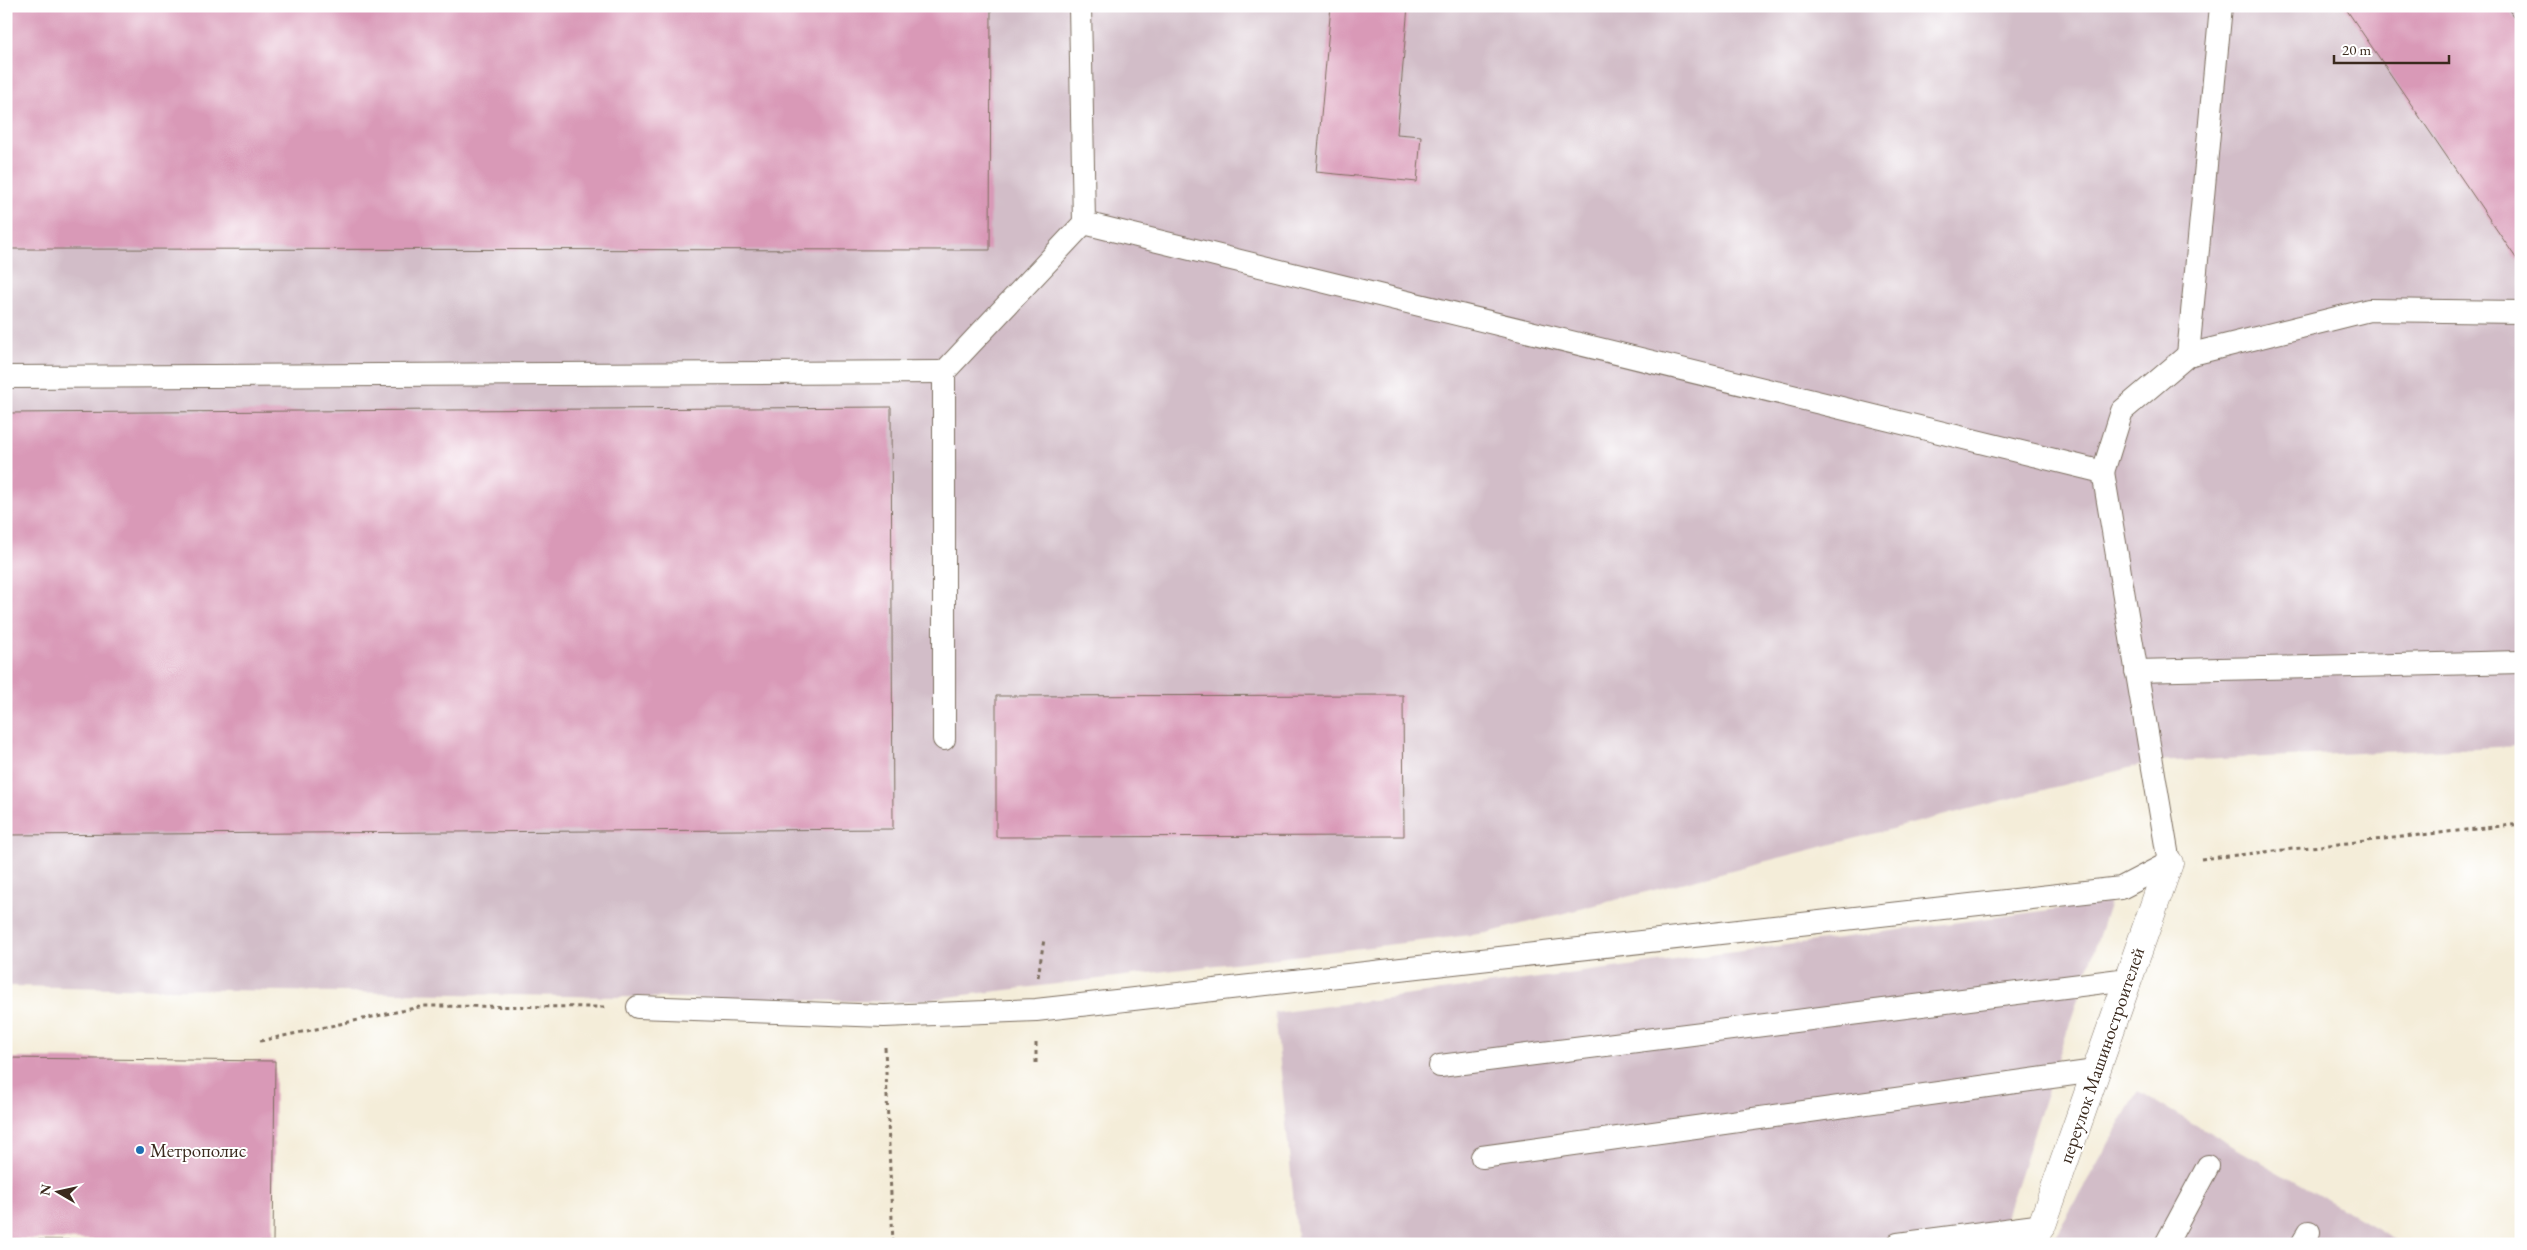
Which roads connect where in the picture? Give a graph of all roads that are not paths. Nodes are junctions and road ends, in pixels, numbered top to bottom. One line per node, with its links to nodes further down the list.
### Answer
1 (1080, 6): 3 (lane)
2 (2221, 6): 5 (lane)
3 (1084, 223): 6 (lane); 8 (lane)
4 (2521, 312): 5 (lane)
5 (2188, 355): 8 (lane)
6 (944, 372): 7 (lane); 11 (lane)
7 (6, 377)
8 (2103, 472): 10 (lane)
9 (2521, 662): 10 (lane)
10 (2136, 671): 12 (lane)
11 (944, 739)
12 (2169, 863): 13 (street, переулок Машиностроителей); 14 (lane)
13 (2128, 979): 15 (lane); 16 (street, переулок Машиностроителей)
14 (638, 1007)
15 (1440, 1066)
16 (2095, 1071): 17 (lane); 19 (street, переулок Машиностроителей)
17 (1482, 1158)
18 (2208, 1166): 21 (lane)
19 (2035, 1234): 20 (lane)
20 (1898, 1244)
21 (2166, 1244)

